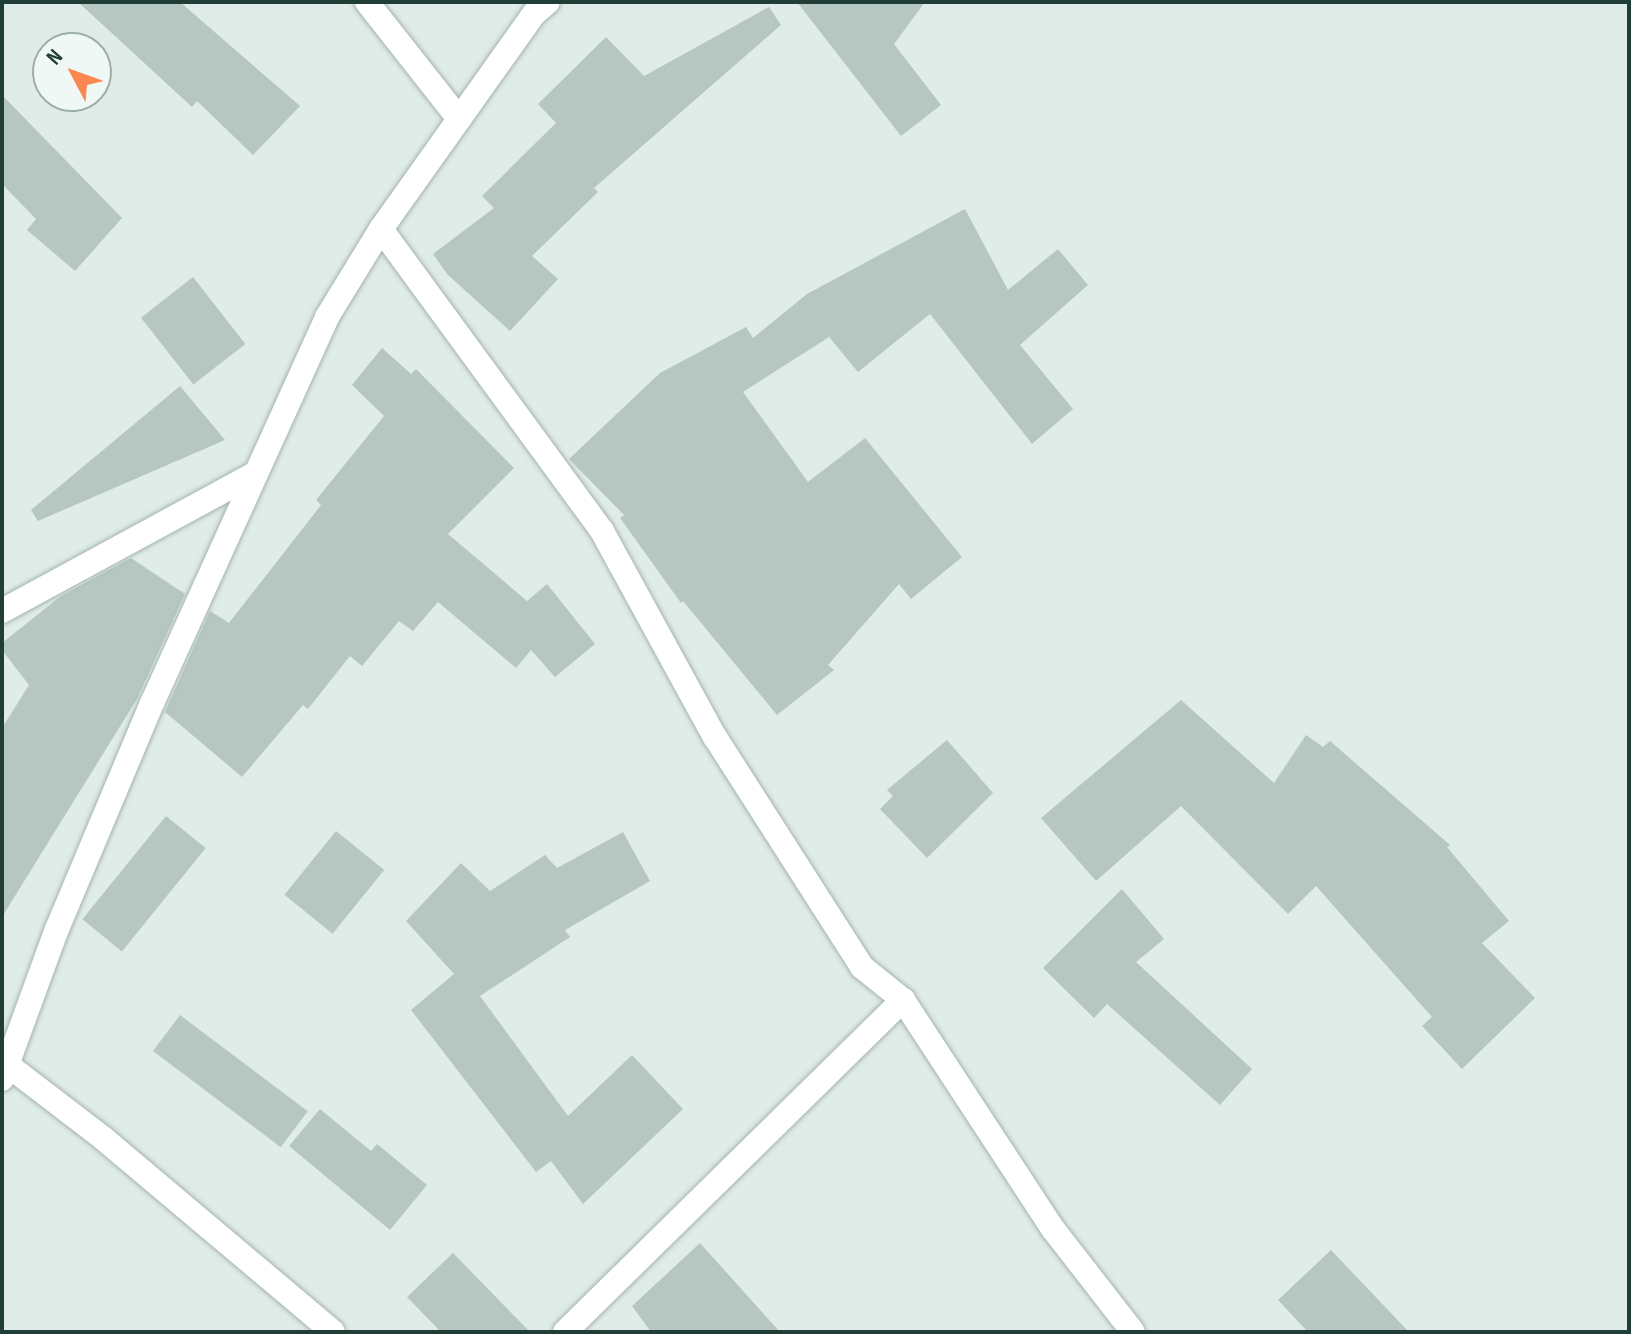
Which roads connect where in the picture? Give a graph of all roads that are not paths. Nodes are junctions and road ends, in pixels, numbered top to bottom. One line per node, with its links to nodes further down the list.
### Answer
1 (367, 2): 3 (street)
2 (548, 2): 3 (street)
3 (459, 119): 4 (street)
4 (381, 229): 5 (street); 7 (street)
5 (254, 474): 6 (street); 8 (street)
6 (2, 611)
7 (903, 1000): 10 (street); 11 (street)
8 (6, 1072): 9 (street)
9 (333, 1332)
10 (565, 1332)
11 (1133, 1332)

